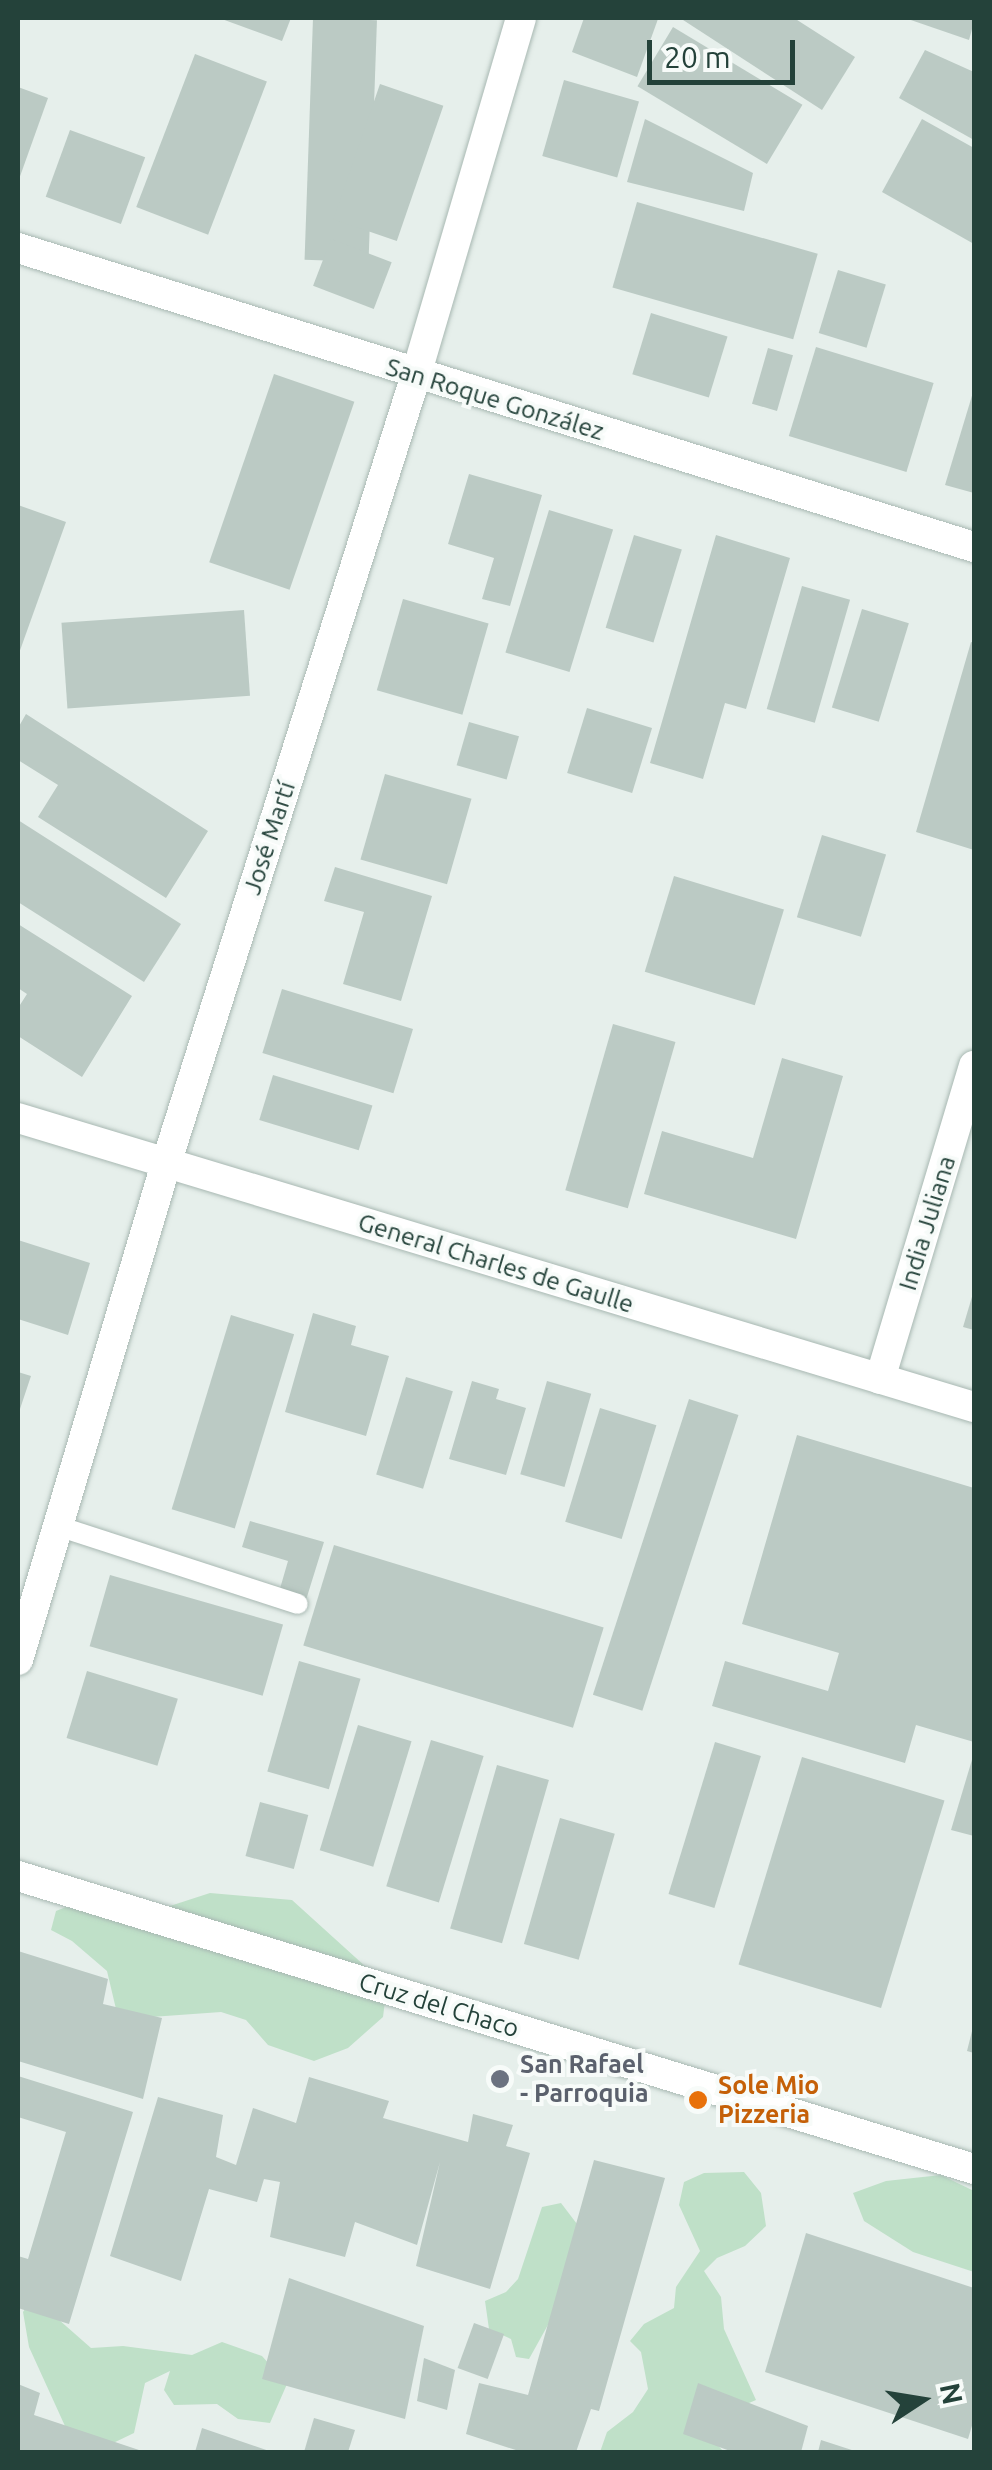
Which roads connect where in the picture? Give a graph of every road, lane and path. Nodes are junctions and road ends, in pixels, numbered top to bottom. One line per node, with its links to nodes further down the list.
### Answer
1 (521, 18): 3 (street, José Martí)
2 (18, 248): 3 (street, San Roque González)
3 (416, 375): 4 (street, San Roque González); 7 (street, José Martí)
4 (974, 546)
5 (974, 1066): 8 (street, India Juliana)
6 (18, 1118): 7 (street, General Charles de Gaulle)
7 (166, 1164): 8 (street, General Charles de Gaulle); 10 (street, José Martí)
8 (880, 1379): 9 (street, General Charles de Gaulle)
9 (974, 1407)
10 (58, 1526): 11 (lane); 12 (street, José Martí)
11 (298, 1604)
12 (18, 1660)
13 (18, 1876): 14 (street, Cruz del Chaco)
14 (974, 2169)

